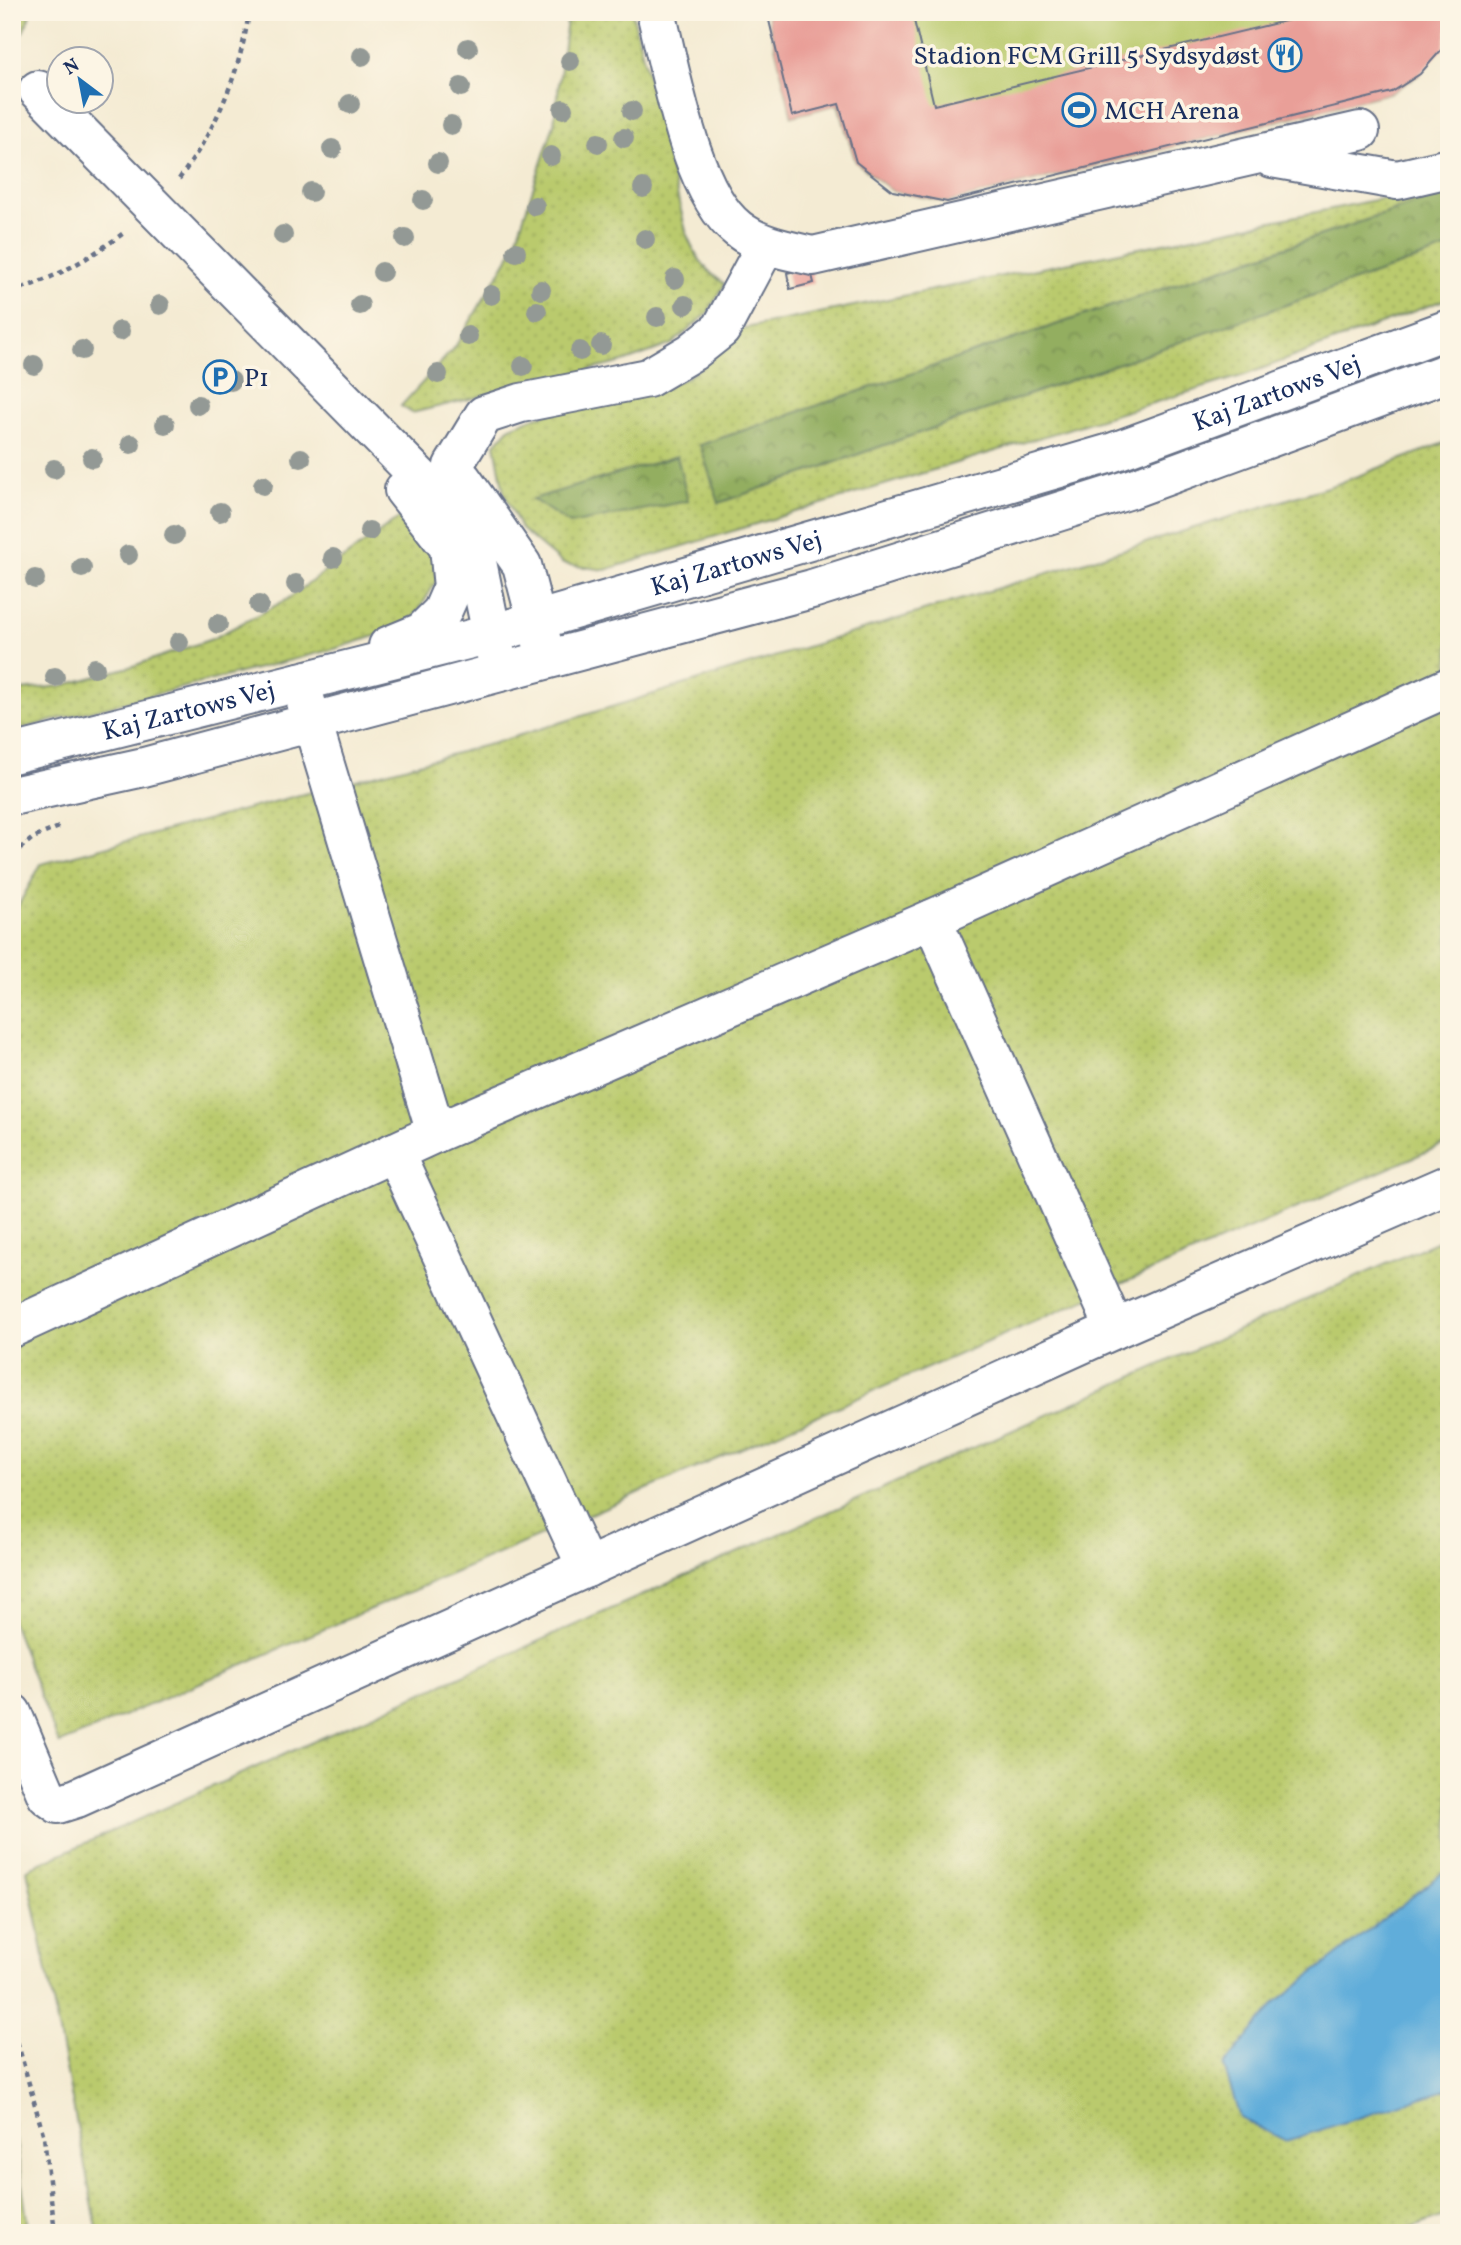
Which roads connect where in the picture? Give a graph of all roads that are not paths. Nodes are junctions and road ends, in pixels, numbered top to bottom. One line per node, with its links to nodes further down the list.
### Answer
1 (656, 12): 6 (street)
2 (38, 90): 9 (street)
3 (1360, 131): 4 (street)
4 (1256, 156): 5 (street); 6 (street)
5 (1449, 168)
6 (766, 245): 10 (street)
7 (1449, 330): 11 (street, Kaj Zartows Vej)
8 (1449, 372): 13 (street, Kaj Zartows Vej)
9 (393, 447): 10 (street); 12 (street); 17 (street)
10 (453, 466): 11 (street)
11 (537, 621): 12 (street, Kaj Zartows Vej); 13 (street)
12 (491, 634): 14 (street); 15 (street, Kaj Zartows Vej)
13 (547, 660): 14 (street, Kaj Zartows Vej)
14 (499, 672): 18 (street, Kaj Zartows Vej)
15 (300, 682): 17 (street, Kaj Zartows Vej); 18 (street)
16 (1449, 687): 21 (street)
17 (254, 694): 19 (street, Kaj Zartows Vej)
18 (314, 722): 20 (street, Kaj Zartows Vej); 22 (street)
19 (12, 754)
20 (12, 796)
21 (932, 919): 22 (street); 26 (street)
22 (436, 1133): 23 (street)
23 (394, 1152): 25 (street); 27 (street)
24 (1449, 1184): 26 (street)
25 (12, 1328)
26 (1115, 1329): 27 (street)
27 (587, 1568): 28 (street)
28 (12, 1713)

